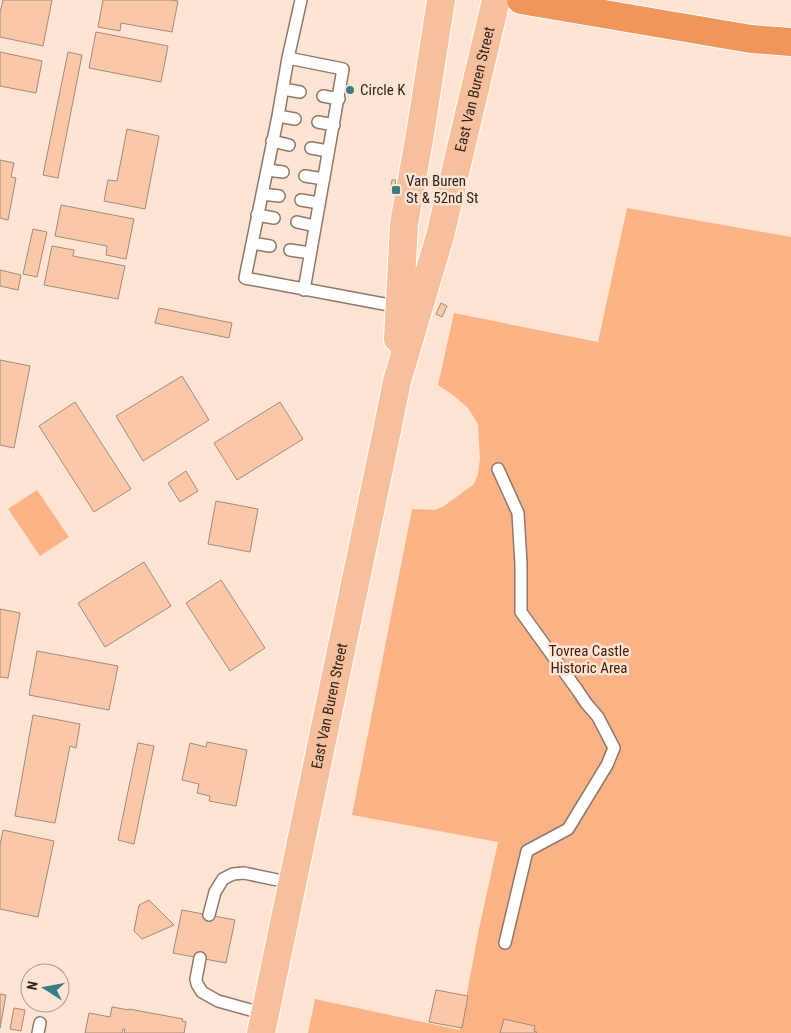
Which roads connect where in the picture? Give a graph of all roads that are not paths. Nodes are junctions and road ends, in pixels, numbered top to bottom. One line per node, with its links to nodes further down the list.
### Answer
1 (301, 0): 6 (lane)
2 (441, 0): 36 (main road, East Van Buren Street)
3 (496, 0): 37 (main road, East Van Buren Street)
4 (521, 0): 5 (highway)
5 (791, 42)
6 (288, 58): 7 (lane); 10 (lane)
7 (283, 89): 8 (lane); 11 (lane)
8 (300, 92)
9 (323, 96): 10 (lane)
10 (338, 99): 14 (lane)
11 (278, 116): 12 (lane); 15 (lane)
12 (295, 118)
13 (318, 122): 14 (lane)
14 (334, 125): 18 (lane)
15 (272, 141): 16 (lane); 19 (lane)
16 (289, 145)
17 (311, 148): 18 (lane)
18 (328, 151): 22 (lane)
19 (266, 170): 20 (lane); 23 (lane)
20 (284, 172)
21 (305, 176): 22 (lane)
22 (324, 179): 26 (lane)
23 (262, 194): 24 (lane); 27 (lane)
24 (280, 196)
25 (301, 200): 26 (lane)
26 (319, 203): 30 (lane)
27 (257, 215): 28 (lane); 31 (lane)
28 (274, 218)
29 (297, 222): 30 (lane)
30 (315, 226): 34 (lane)
31 (252, 242): 32 (lane); 35 (lane)
32 (270, 246)
33 (290, 250): 34 (lane)
34 (310, 253): 35 (lane)
35 (304, 290): 36 (lane)
36 (400, 306): 37 (main road, East Van Buren Street)
37 (397, 381): 39 (main road, East Van Buren Street)
38 (498, 470): 41 (lane)
39 (292, 883): 40 (lane); 43 (main road, East Van Buren Street)
40 (209, 915)
41 (505, 943)
42 (200, 958): 43 (lane)
43 (263, 1024)

